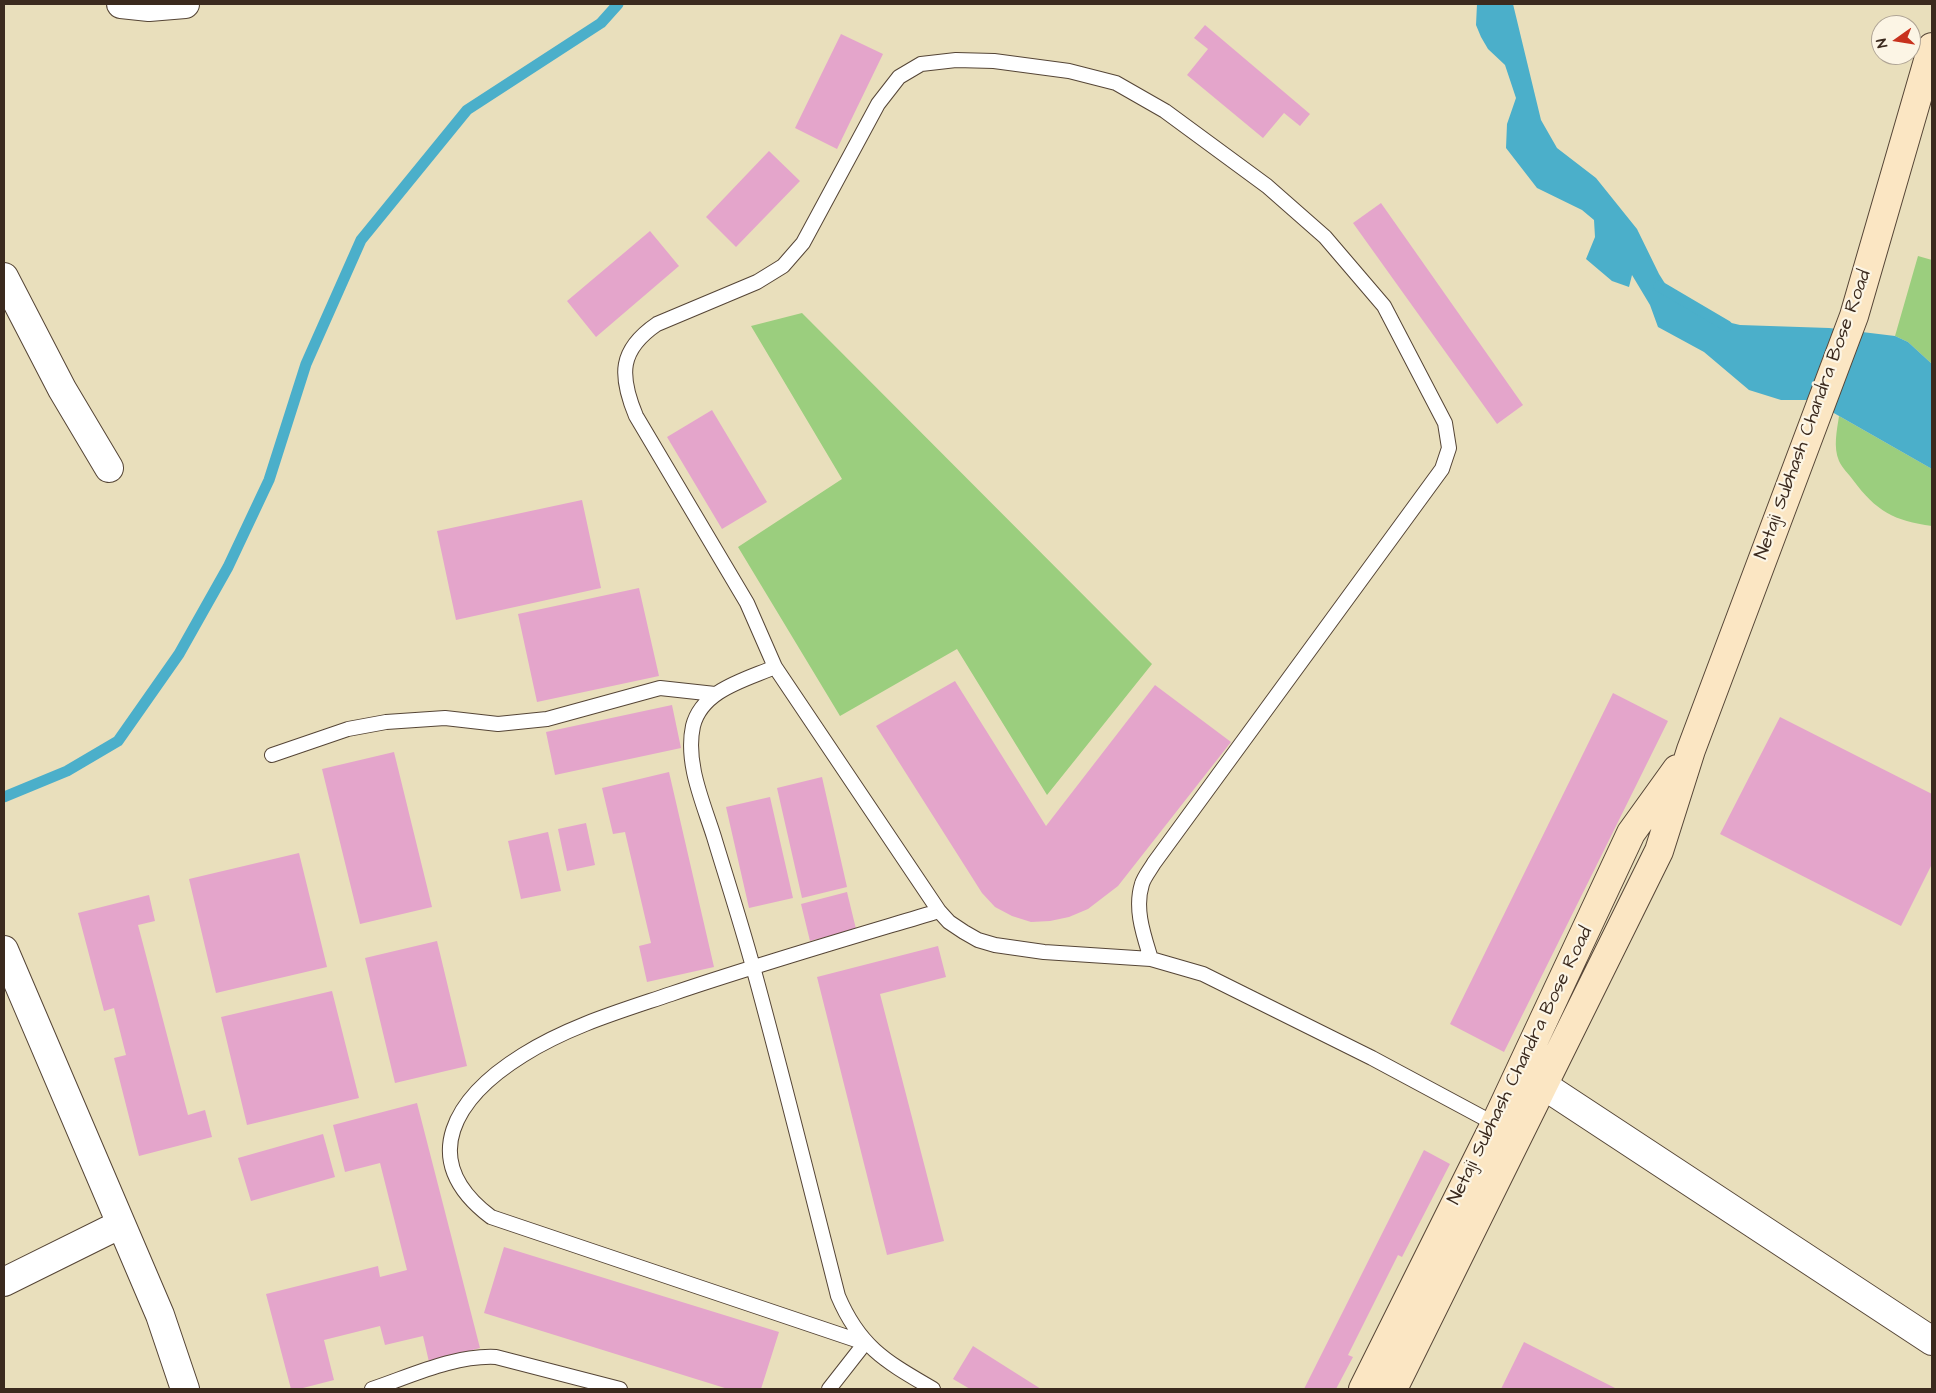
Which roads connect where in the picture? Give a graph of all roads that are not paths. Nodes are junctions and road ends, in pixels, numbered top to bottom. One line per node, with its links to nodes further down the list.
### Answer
1 (122, 4): 2 (street)
2 (185, 4)
3 (1932, 46): 8 (street, Netaji Subhash Chandra Bose Road)
4 (4, 277): 5 (street)
5 (109, 468)
6 (775, 666): 7 (lane); 10 (lane); 12 (lane)
7 (715, 694): 9 (lane); 13 (lane)
8 (1691, 750): 14 (street, Netaji Subhash Chandra Bose Road); 15 (street, Netaji Subhash Chandra Bose Road)
9 (272, 755)
10 (939, 911): 12 (lane); 13 (lane)
11 (4, 950): 16 (street)
12 (1151, 960): 15 (lane)
13 (753, 967): 19 (lane); 19 (lane)
14 (1543, 1085): 18 (street); 26 (street, Netaji Subhash Chandra Bose Road)
15 (1495, 1124): 25 (street, Netaji Subhash Chandra Bose Road)
16 (121, 1224): 17 (street); 20 (street)
17 (4, 1282)
18 (1927, 1333)
19 (865, 1342): 23 (lane); 24 (lane)
20 (184, 1389)
21 (372, 1389): 22 (lane)
22 (620, 1389)
23 (829, 1389)
24 (933, 1389)
25 (1363, 1389)
26 (1393, 1389)

